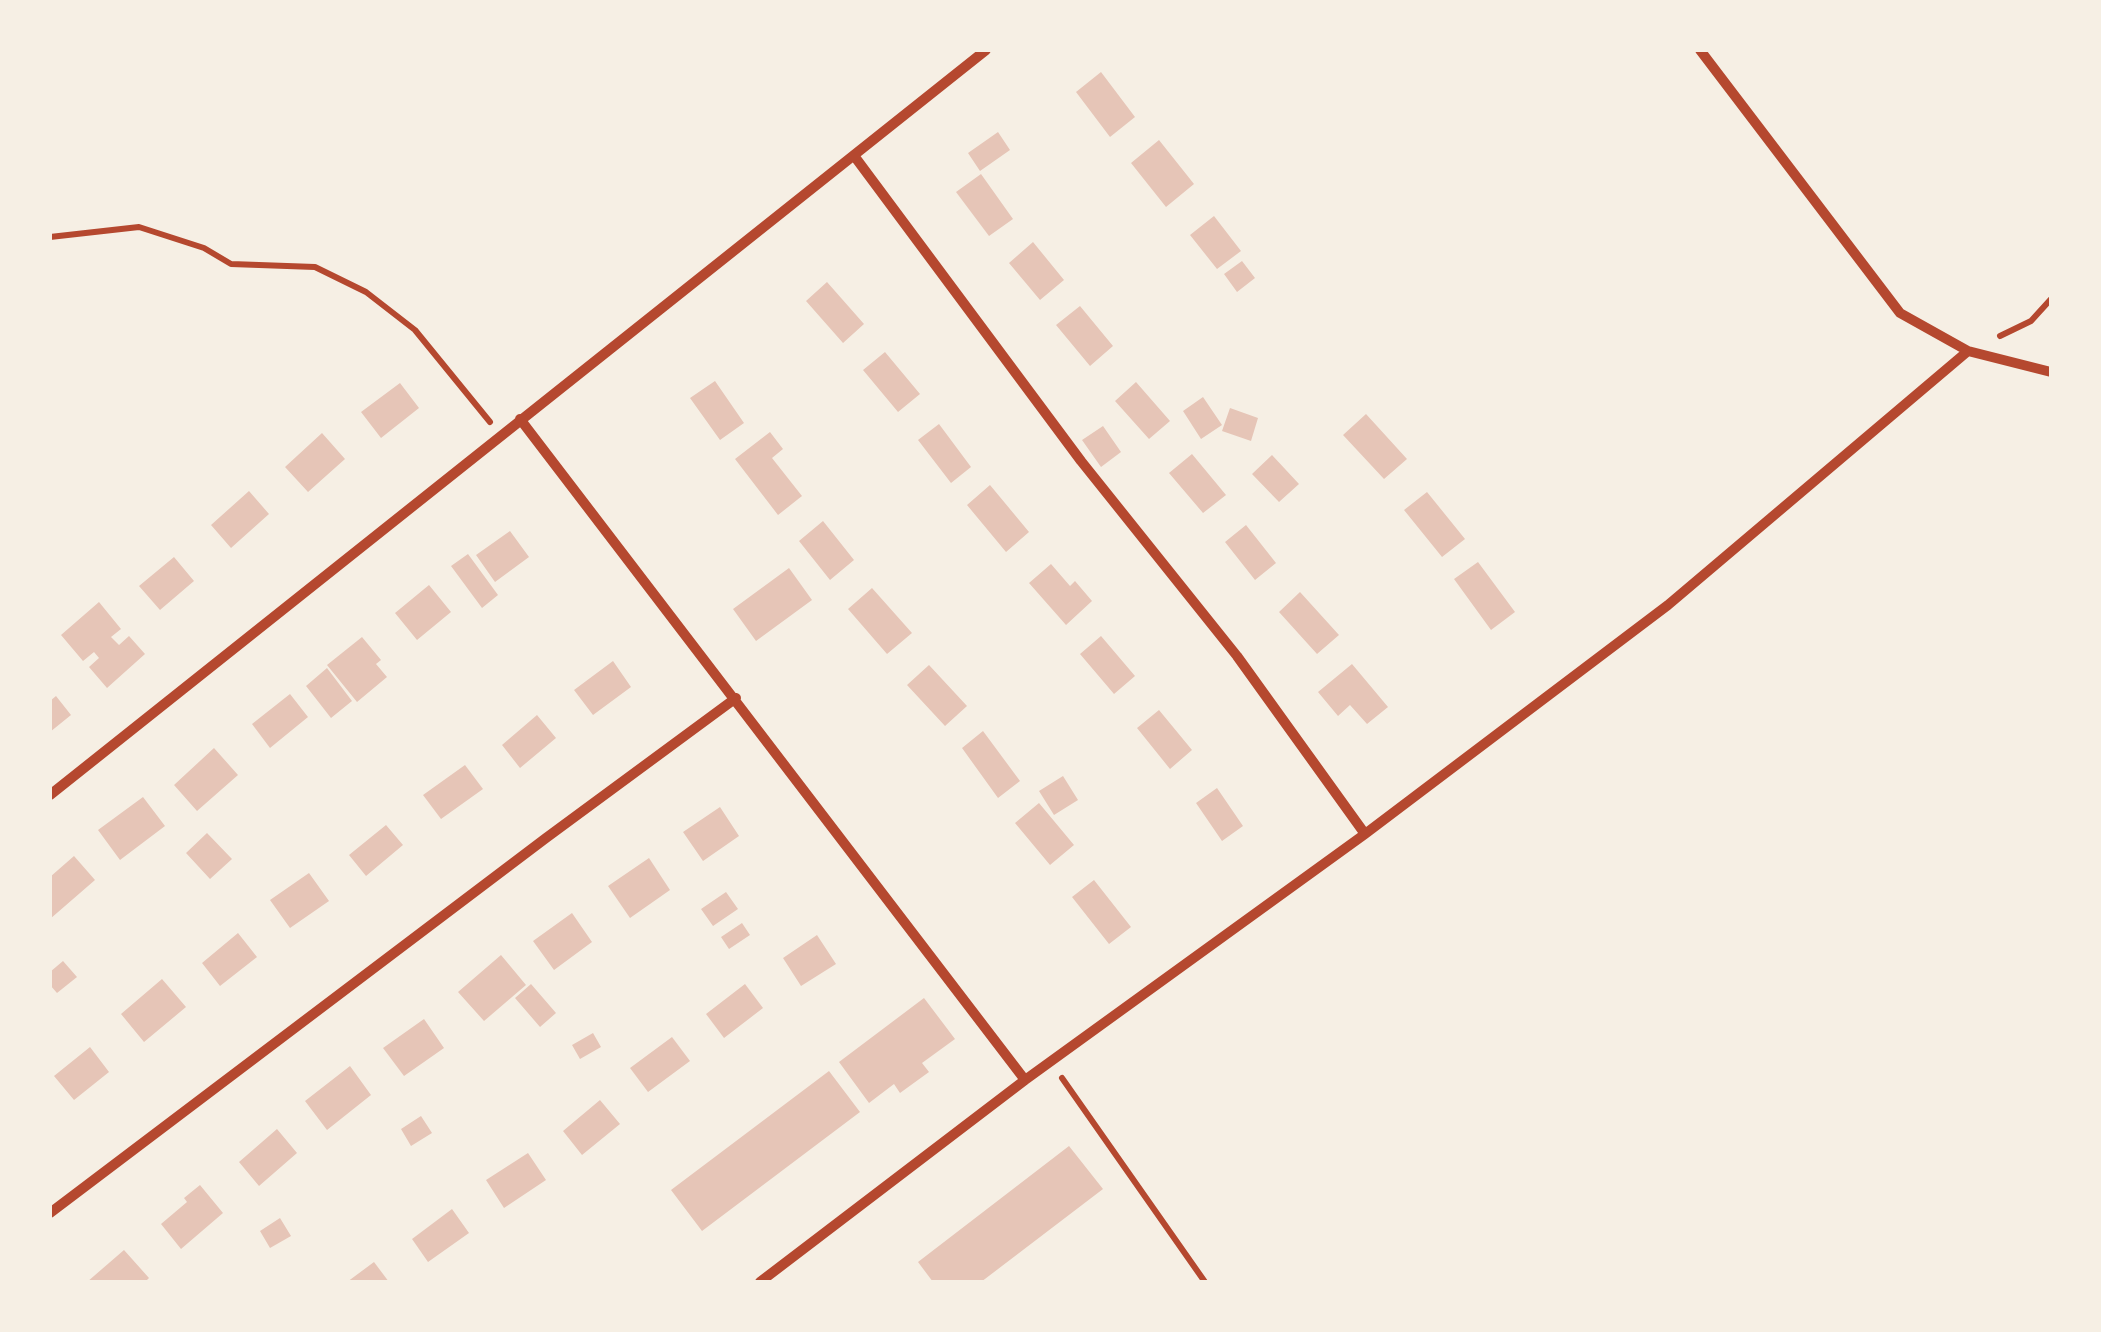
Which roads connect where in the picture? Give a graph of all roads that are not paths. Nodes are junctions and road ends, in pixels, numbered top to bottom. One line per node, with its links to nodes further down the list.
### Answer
1 (986, 50): 3 (street)
2 (1700, 50): 4 (street)
3 (855, 157): 6 (street); 9 (street)
4 (1968, 352): 5 (street); 9 (street)
5 (2051, 372)
6 (520, 419): 7 (street); 8 (street)
7 (736, 698): 10 (street); 11 (street)
8 (50, 795)
9 (1365, 834): 10 (street)
10 (1026, 1080): 12 (street)
11 (50, 1213)
12 (760, 1282)

